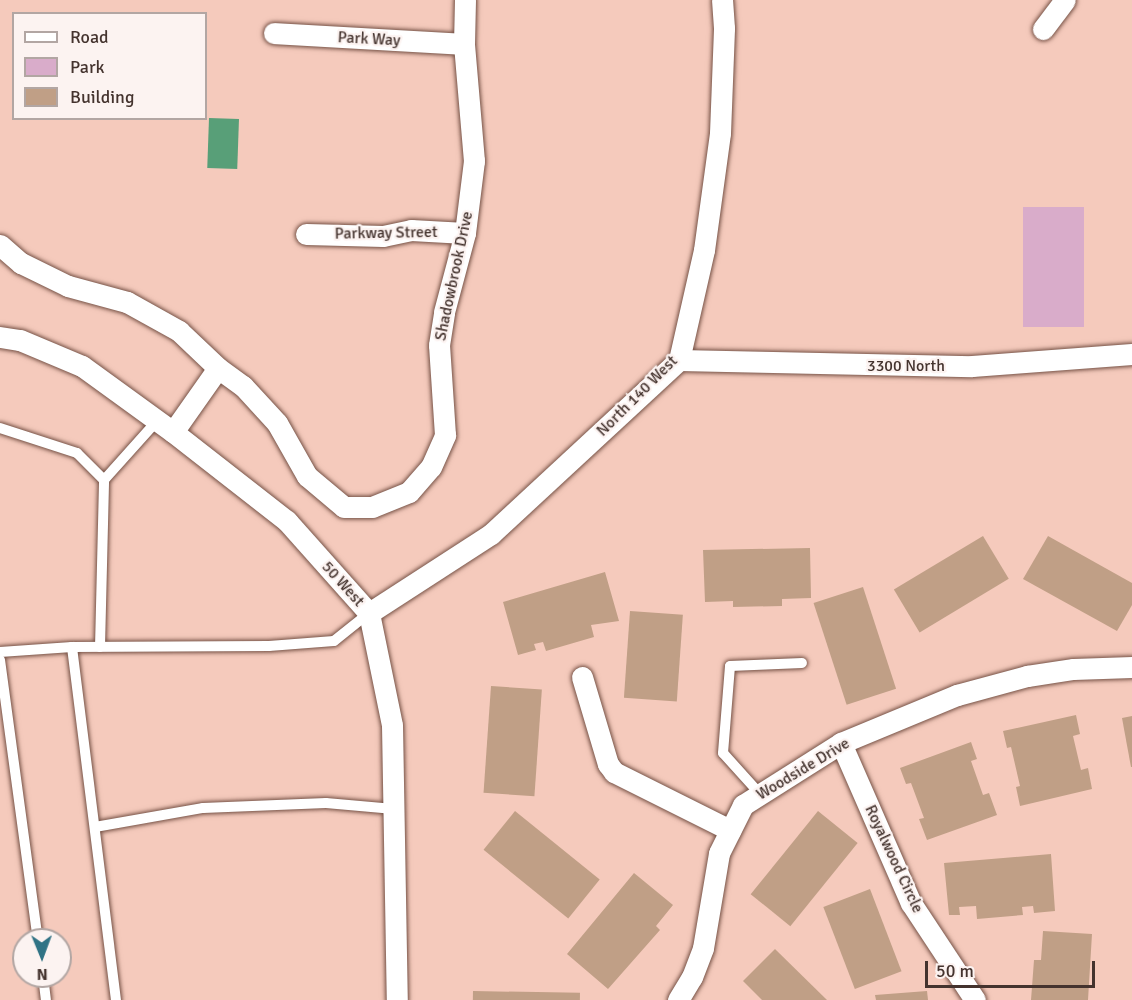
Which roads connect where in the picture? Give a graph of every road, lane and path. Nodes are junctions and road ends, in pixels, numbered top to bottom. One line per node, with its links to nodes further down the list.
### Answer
1 (465, 0): 6 (street, Shadowbrook Drive)
2 (722, 0): 12 (street, North 140 West)
3 (1065, 0): 4 (street)
4 (1043, 29)
5 (274, 33): 6 (street, Park Way)
6 (464, 44): 7 (street, Shadowbrook Drive)
7 (465, 233): 8 (street, Parkway Street); 13 (street, Shadowbrook Drive)
8 (306, 234)
9 (0, 245): 13 (street, Shadowbrook Drive)
10 (0, 337): 14 (street, 50 West)
11 (1132, 354): 12 (street, 3300 North)
12 (679, 360): 17 (street, North 140 West)
13 (218, 368): 14 (street)
14 (165, 427): 16 (lane); 17 (street, 50 West)
15 (0, 428): 16 (lane)
16 (104, 480): 19 (lane)
17 (369, 613): 19 (lane); 27 (street, 50 West)
18 (72, 647): 19 (lane); 20 (lane); 28 (lane)
19 (100, 647)
20 (0, 652)
21 (0, 660): 30 (lane)
22 (802, 663): 26 (lane)
23 (1132, 667): 25 (street, Woodside Drive)
24 (582, 677): 29 (street)
25 (841, 743): 26 (street, Woodside Drive); 34 (street, Royalwood Circle)
26 (760, 794): 29 (street, Woodside Drive)
27 (394, 809): 28 (lane); 32 (street, 50 West)
28 (95, 827): 31 (lane)
29 (730, 830): 33 (street, Woodside Drive)
30 (36, 928)
31 (116, 1000)
32 (397, 1000)
33 (678, 1000)
34 (975, 1000)

